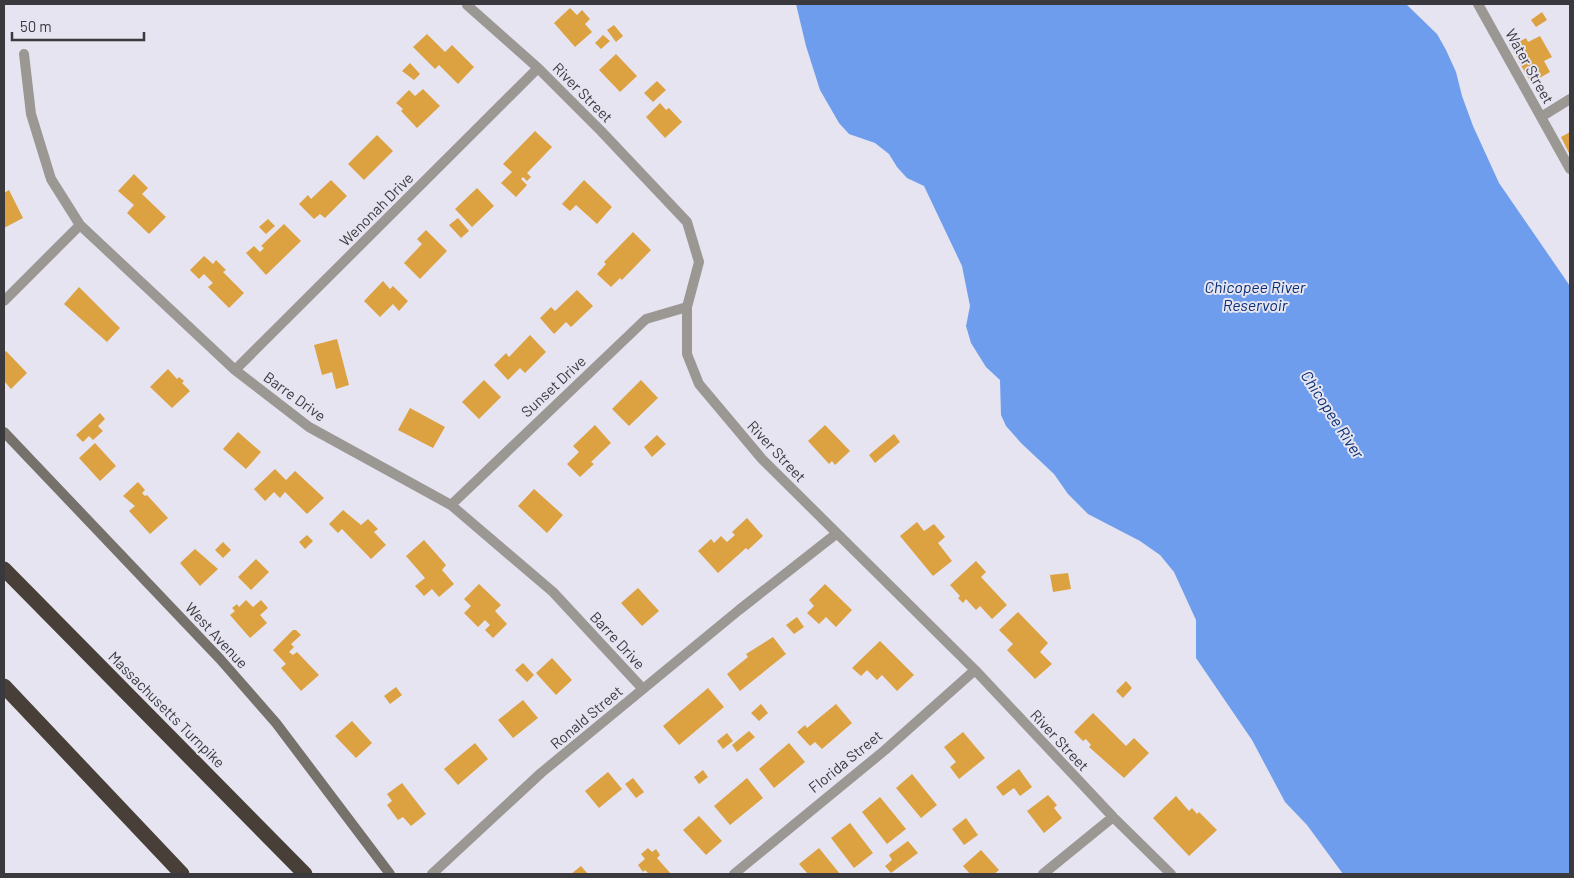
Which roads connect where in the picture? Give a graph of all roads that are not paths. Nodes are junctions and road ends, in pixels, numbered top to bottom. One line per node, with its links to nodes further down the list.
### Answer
1 (1478, 4): 6 (street, Water Street)
2 (467, 5): 4 (street, River Street)
3 (24, 54): 8 (street, Barre Drive)
4 (538, 68): 10 (street, River Street); 11 (street, Wenonah Drive)
5 (1570, 99): 6 (street)
6 (1541, 117): 7 (street, Water Street)
7 (1570, 169)
8 (80, 226): 9 (street); 11 (street, Barre Drive)
9 (4, 301)
10 (687, 308): 13 (street, Sunset Drive); 14 (street, River Street)
11 (235, 370): 13 (street, Barre Drive)
12 (4, 432): 22 (main road, West Avenue)
13 (451, 505): 18 (street, Barre Drive)
14 (836, 534): 16 (street, River Street); 18 (street, Ronald Street)
15 (4, 568): 21 (highway, Massachusetts Turnpike)
16 (974, 670): 19 (street, River Street); 24 (street, Florida Street)
17 (4, 686): 20 (highway)
18 (643, 689): 23 (street, Ronald Street)
19 (1113, 817): 25 (street); 26 (street, River Street)
20 (182, 874)
21 (304, 874)
22 (390, 874)
23 (432, 874)
24 (734, 874)
25 (1043, 874)
26 (1171, 874)

